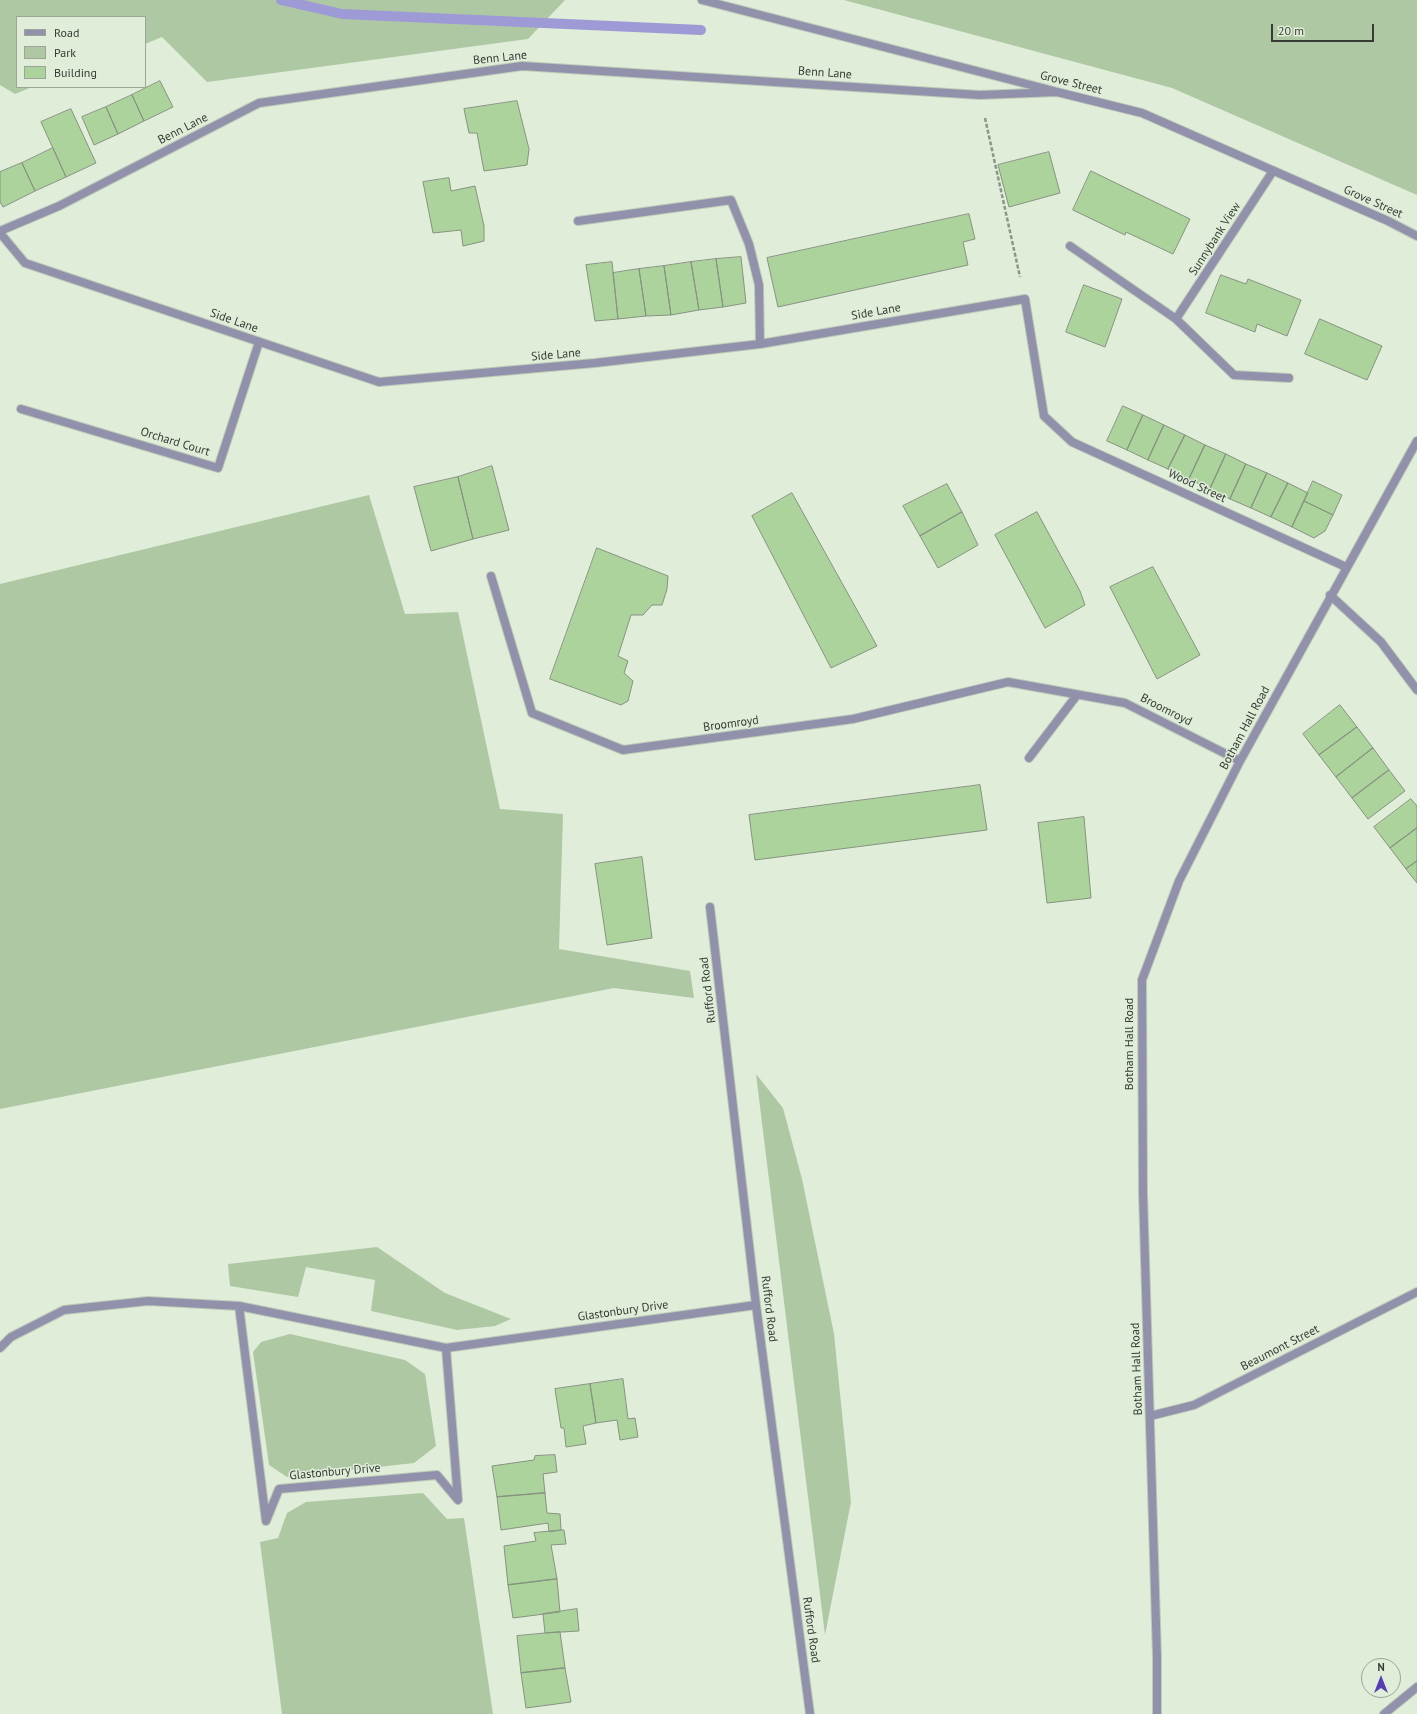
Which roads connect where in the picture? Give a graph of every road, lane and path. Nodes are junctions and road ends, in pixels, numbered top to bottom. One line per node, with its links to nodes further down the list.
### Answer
1 (702, 0): 2 (street, Grove Street)
2 (1057, 92): 3 (street, Benn Lane); 4 (street, Grove Street)
3 (980, 95): 6 (street, Benn Lane); 9 (path)
4 (1273, 171): 7 (street, Grove Street); 10 (street, Sunnybank View)
5 (578, 220): 12 (street)
6 (0, 232): 11 (street, Side Lane)
7 (1417, 236)
8 (1070, 246): 10 (street)
9 (1025, 299): 12 (street, Side Lane); 16 (street, Wood Street)
10 (1176, 319): 13 (street)
11 (258, 342): 12 (street, Side Lane); 14 (street, Orchard Court)
12 (760, 344)
13 (1289, 378)
14 (21, 409)
15 (1417, 442): 16 (street, Botham Hall Road)
16 (1346, 567): 18 (street, Botham Hall Road)
17 (490, 576): 20 (street, Broomroyd)
18 (1330, 595): 19 (street); 22 (street, Botham Hall Road)
19 (1417, 690)
20 (1077, 695): 21 (street); 22 (street, Broomroyd)
21 (1029, 758)
22 (1240, 761): 29 (street, Botham Hall Road)
23 (710, 907): 25 (street, Rufford Road)
24 (1417, 1292): 29 (street, Beaumont Street)
25 (756, 1304): 28 (street, Glastonbury Drive); 31 (street, Rufford Road)
26 (239, 1306): 27 (street, Glastonbury Drive); 28 (street, Glastonbury Drive); 28 (street, Glastonbury Drive)
27 (0, 1348)
28 (446, 1348)
29 (1150, 1416): 32 (street, Botham Hall Road)
30 (1417, 1687): 33 (street)
31 (810, 1714)
32 (1157, 1714)
33 (1384, 1714)

